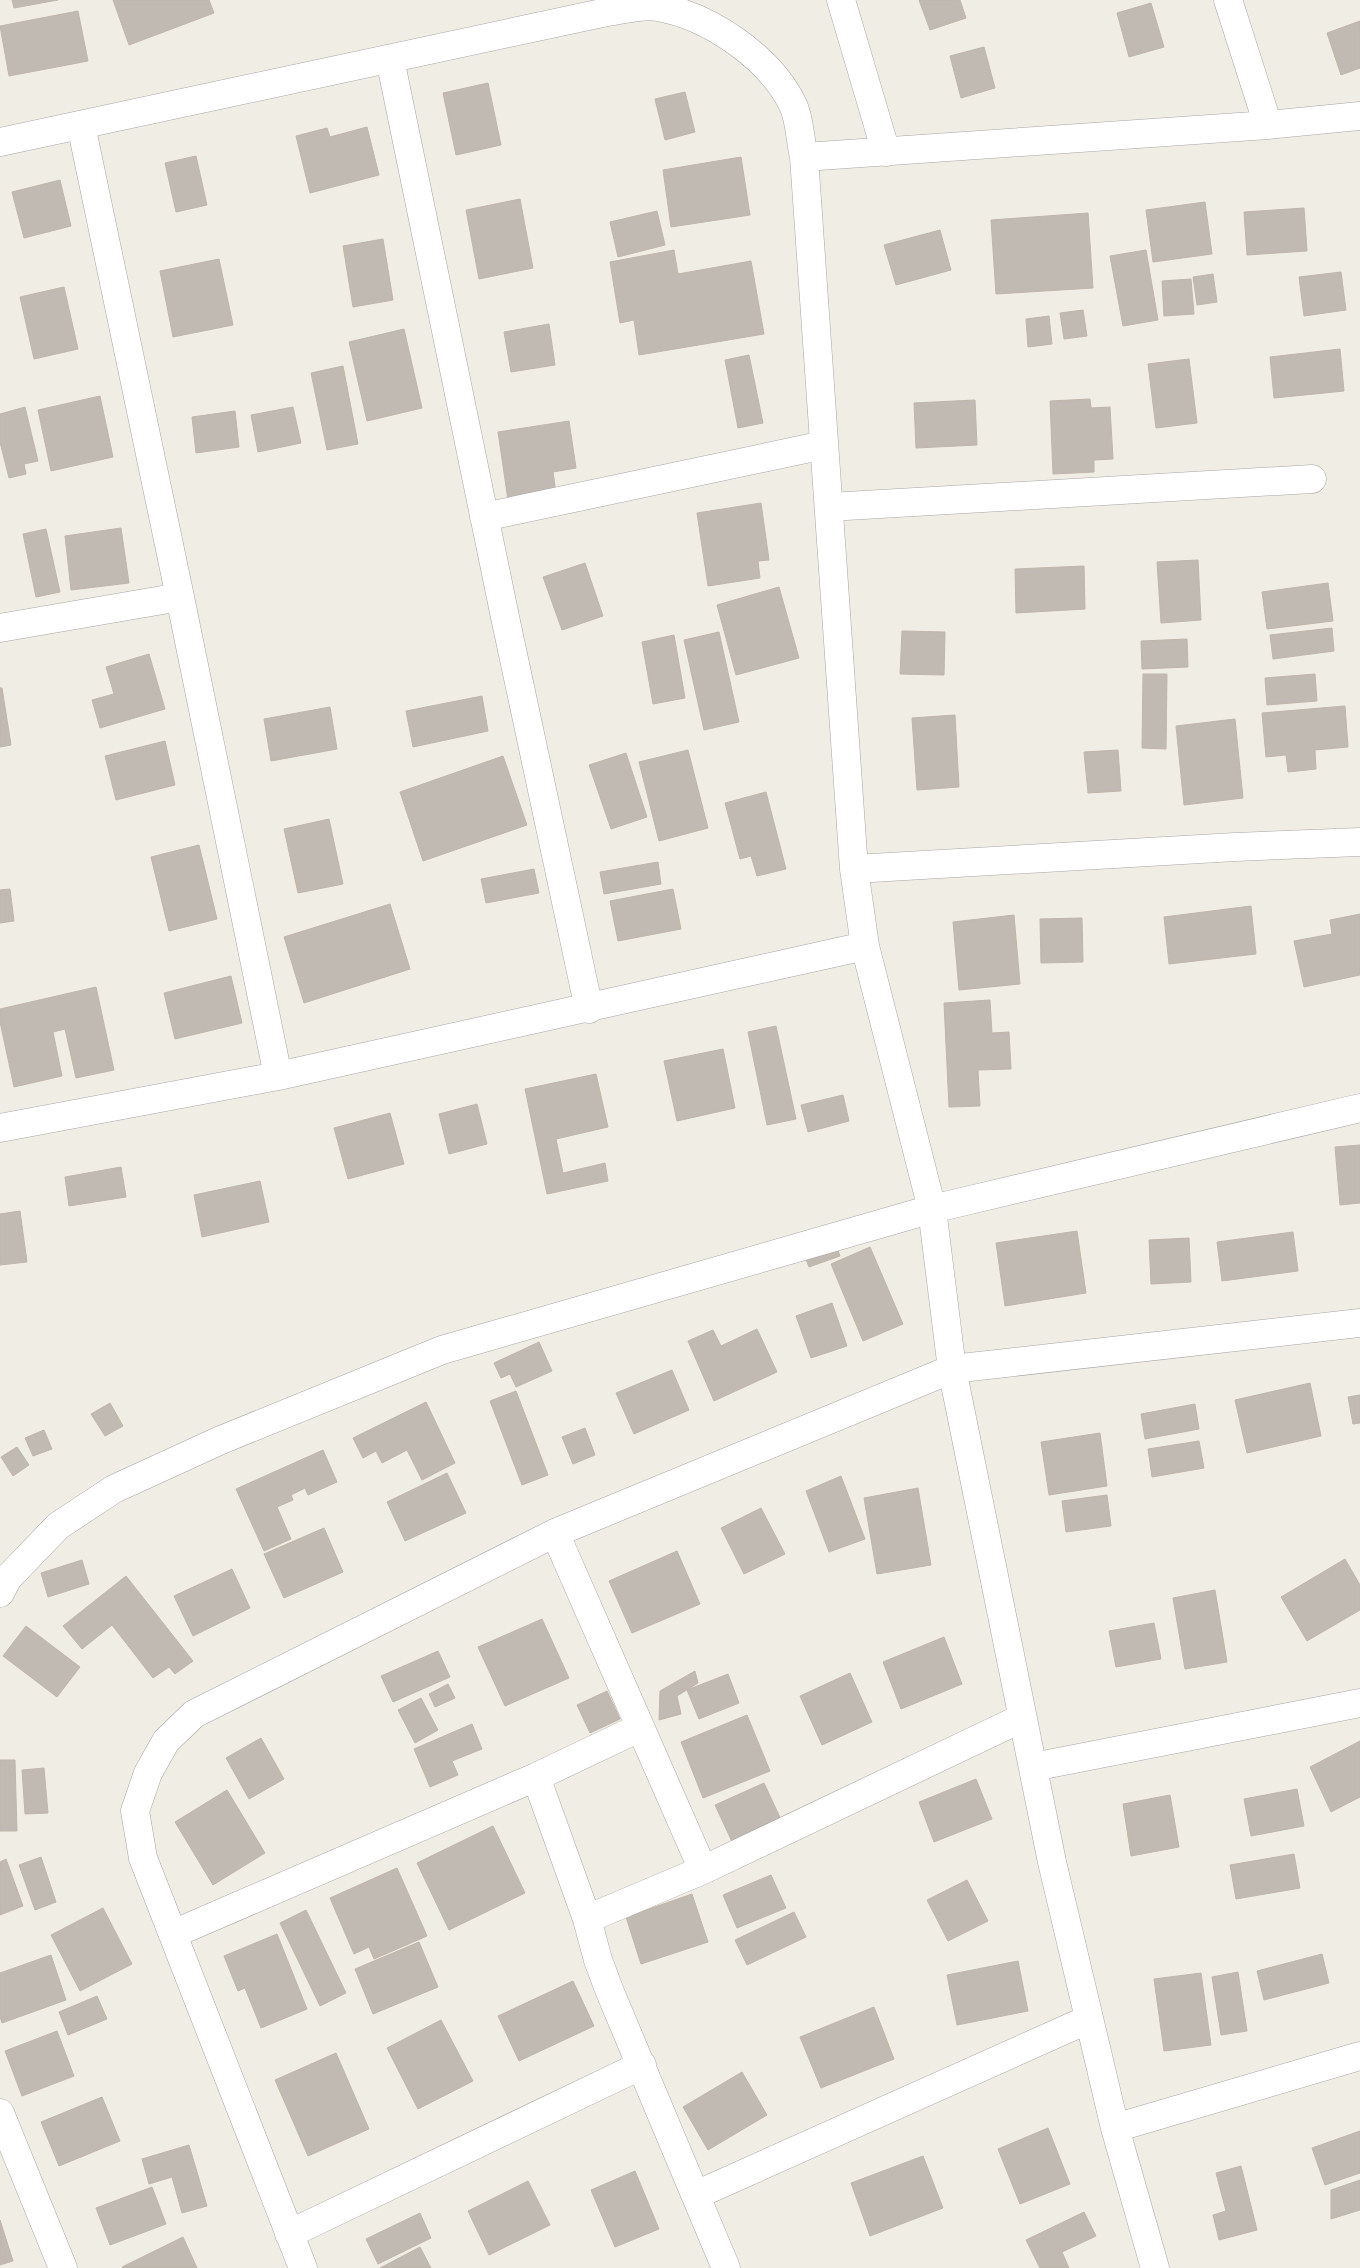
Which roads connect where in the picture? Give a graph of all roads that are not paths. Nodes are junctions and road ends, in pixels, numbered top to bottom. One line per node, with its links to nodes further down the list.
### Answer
1 (841, 0): 9 (street)
2 (1228, 0): 7 (street)
3 (600, 6): 4 (street); 10 (street)
4 (390, 59): 6 (street); 14 (street)
5 (1360, 116): 7 (street)
6 (80, 125): 8 (street); 15 (street)
7 (1268, 125): 9 (street)
8 (0, 142)
9 (886, 152): 10 (street)
10 (804, 157): 11 (street)
11 (824, 445): 13 (street); 14 (street)
12 (1312, 479): 13 (street)
13 (829, 507): 18 (street)
14 (484, 518): 20 (street)
15 (180, 597): 16 (street); 21 (street)
16 (0, 628)
17 (1360, 842): 18 (street)
18 (854, 869): 19 (street)
19 (865, 946): 20 (street); 24 (street)
20 (589, 1009): 21 (street)
21 (278, 1076): 23 (street)
22 (1360, 1108): 24 (street)
23 (0, 1128)
24 (932, 1209): 26 (street); 28 (street)
25 (1360, 1323): 26 (street)
26 (952, 1369): 27 (street); 30 (street)
27 (556, 1533): 31 (street); 36 (street)
28 (0, 1593)
29 (1360, 1703): 32 (street)
30 (1022, 1718): 32 (street); 34 (street)
31 (639, 1728): 33 (street); 34 (street)
32 (1033, 1767): 37 (street)
33 (536, 1778): 35 (street); 36 (street)
34 (703, 1870): 35 (street)
35 (587, 1919): 39 (street)
36 (173, 1934): 43 (street)
37 (1089, 2019): 41 (street); 42 (street)
38 (1360, 2056): 41 (street)
39 (642, 2065): 42 (street); 43 (street)
40 (0, 2113): 44 (street)
41 (1115, 2128): 47 (street)
42 (696, 2195): 46 (street)
43 (289, 2234): 45 (street)
44 (63, 2268)
45 (303, 2268)
46 (726, 2268)
47 (1155, 2268)

